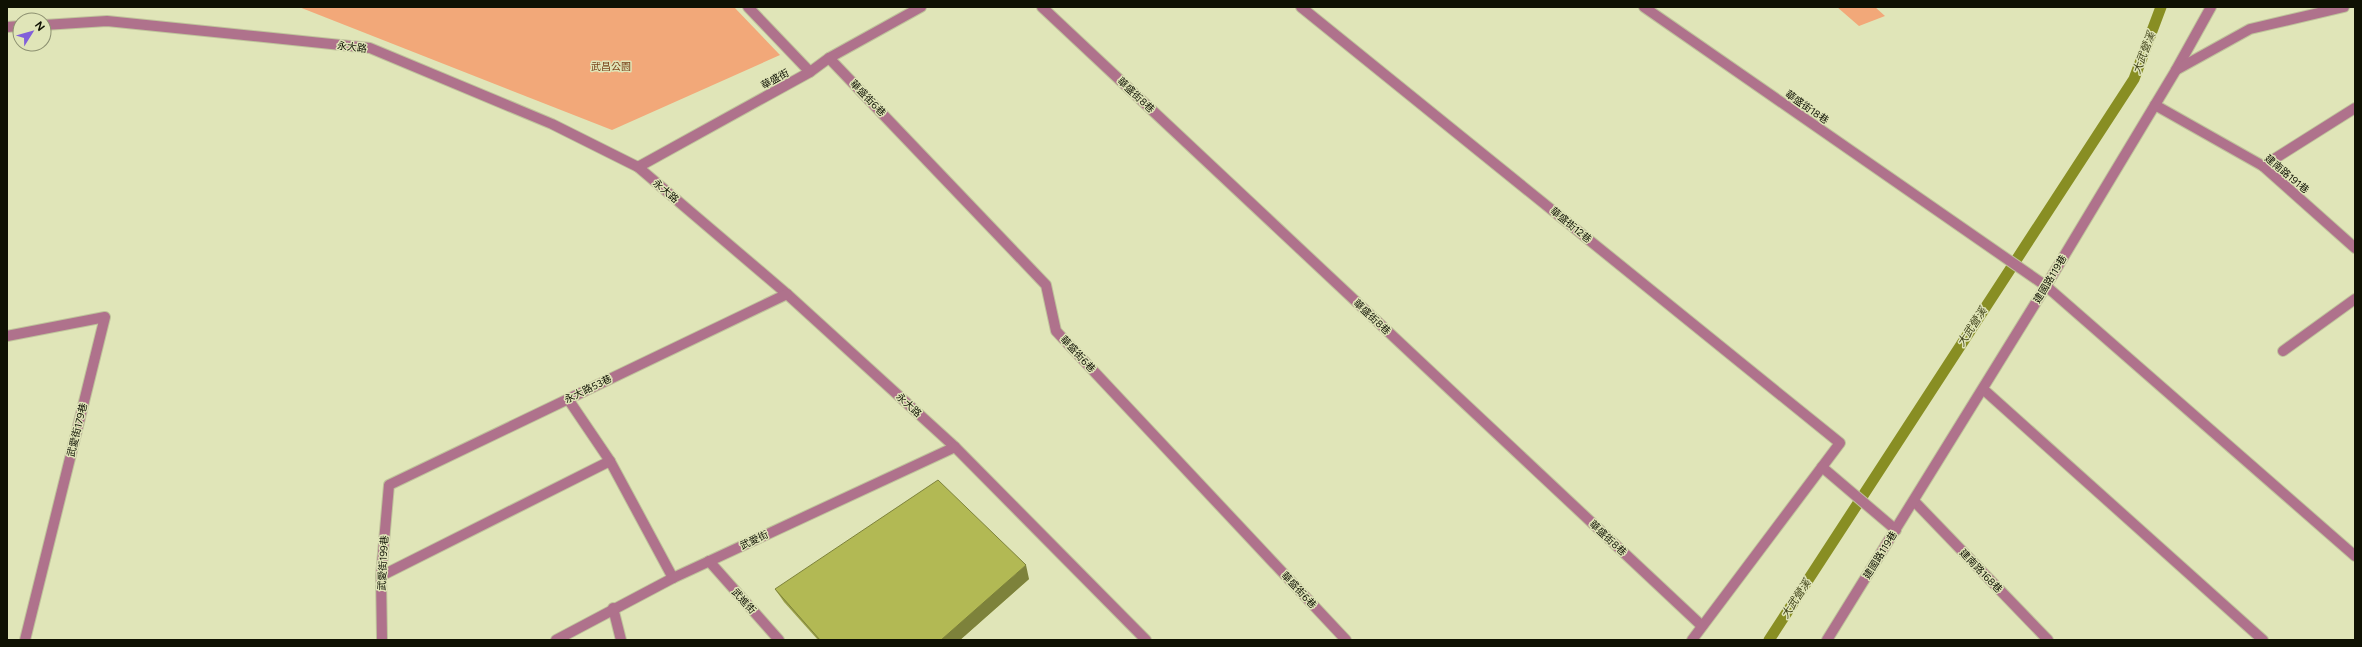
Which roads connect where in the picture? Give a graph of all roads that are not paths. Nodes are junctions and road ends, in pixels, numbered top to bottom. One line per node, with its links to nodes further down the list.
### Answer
1 (748, 7): 11 (street)
2 (921, 7): 9 (street, 華盛街)
3 (1042, 7): 35 (street, 華盛街8巷)
4 (1301, 7): 26 (street, 華盛街12巷)
5 (1644, 7): 17 (street, 華盛街18巷)
6 (2211, 7): 10 (street)
7 (2344, 7): 10 (street, 建國路119巷)
8 (52, 24): 15 (street, 永大路)
9 (829, 58): 11 (street, 華盛街); 42 (street, 華盛街6巷)
10 (2176, 70): 12 (street, 建國路119巷)
11 (810, 72): 15 (street, 華盛街)
12 (2155, 104): 14 (street, 建南路191巷); 17 (street, 建國路119巷)
13 (2355, 108): 14 (street)
14 (2263, 166): 16 (street, 建南路191巷)
15 (638, 167): 18 (street, 永大路)
16 (2355, 248)
17 (2046, 286): 22 (street, 建國路119巷); 30 (street, 華盛街18巷)
18 (787, 294): 23 (street, 永大路53巷); 24 (street, 永大路)
19 (2355, 299): 21 (street)
20 (7, 336): 36 (street, 武愛街179巷)
21 (2283, 350)
22 (1983, 389): 28 (street, 建國路119巷); 46 (street)
23 (568, 399): 25 (street); 27 (street, 永大路53巷)
24 (955, 447): 31 (street, 武愛街); 41 (street, 永大路)
25 (610, 461): 32 (street); 33 (street)
26 (1822, 467): 29 (street); 35 (street)
27 (389, 485): 32 (street, 武愛街199巷)
28 (1914, 501): 29 (street, 建國路119巷); 45 (street, 建南路168巷)
29 (1896, 530): 44 (street, 建國路119巷)
30 (2355, 556)
31 (709, 561): 33 (street, 武愛街); 40 (street, 武進街)
32 (381, 576): 37 (street, 武愛街199巷)
33 (673, 578): 34 (street, 武愛街)
34 (613, 608): 38 (street, 武愛街); 39 (street)
35 (1702, 626): 43 (street)
36 (25, 640)
37 (382, 640)
38 (556, 640)
39 (621, 640)
40 (779, 640)
41 (1146, 640)
42 (1346, 640)
43 (1692, 640)
44 (1827, 640)
45 (2048, 640)
46 (2263, 640)

